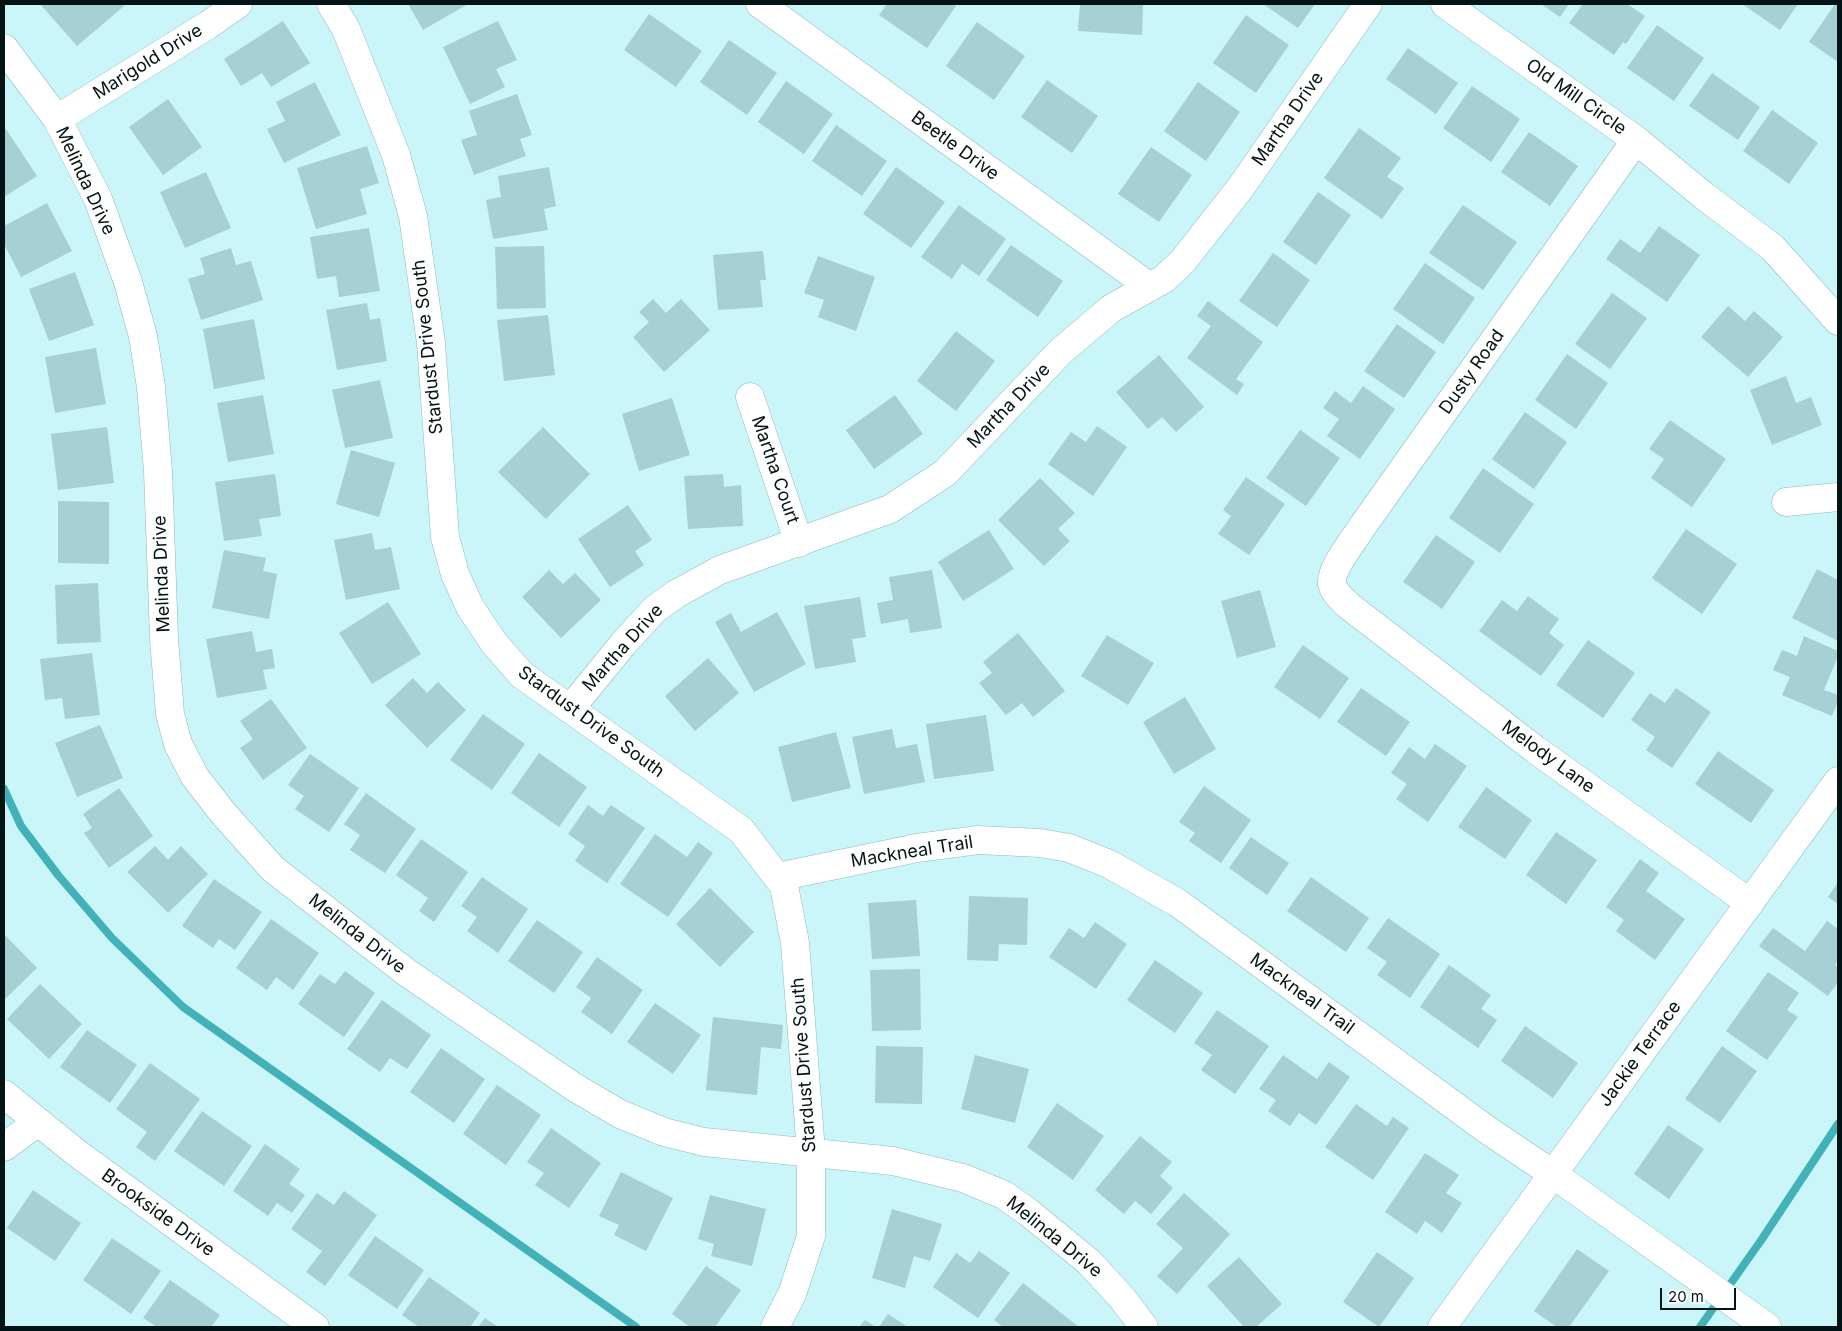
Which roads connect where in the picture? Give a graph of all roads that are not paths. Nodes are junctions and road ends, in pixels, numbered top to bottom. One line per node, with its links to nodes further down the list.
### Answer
1 (238, 4): 7 (street, Marigold Drive)
2 (331, 4): 16 (street, Stardust Drive South)
3 (760, 4): 9 (street, Beetle Drive)
4 (1368, 4): 9 (street, Martha Drive)
5 (1445, 4): 8 (street, Old Mill Circle)
6 (4, 48): 7 (street, Melinda Drive)
7 (56, 119): 23 (street, Melinda Drive)
8 (1636, 140): 10 (street, Old Mill Circle); 15 (street, Dusty Road)
9 (1150, 287): 14 (street, Martha Drive)
10 (1838, 321)
11 (750, 397): 14 (street, Martha Court)
12 (1838, 497): 13 (street)
13 (1786, 502)
14 (800, 543): 16 (street, Martha Drive)
15 (1349, 606): 19 (street, Melody Lane)
16 (570, 708): 18 (street, Stardust Drive South)
17 (1838, 781): 19 (street, Jackie Terrace)
18 (778, 877): 23 (street, Stardust Drive South); 24 (street, Mackneal Trail)
19 (1750, 903): 24 (street, Jackie Terrace)
20 (4, 1094): 21 (street, Brookside Drive)
21 (38, 1122): 22 (street); 26 (street, Brookside Drive)
22 (4, 1147)
23 (811, 1152): 27 (street, Stardust Drive South); 28 (street, Melinda Drive)
24 (1553, 1174): 25 (street, Mackneal Trail); 29 (street, Jackie Terrace)
25 (1757, 1320)
26 (314, 1327)
27 (775, 1327)
28 (1144, 1327)
29 (1442, 1327)

